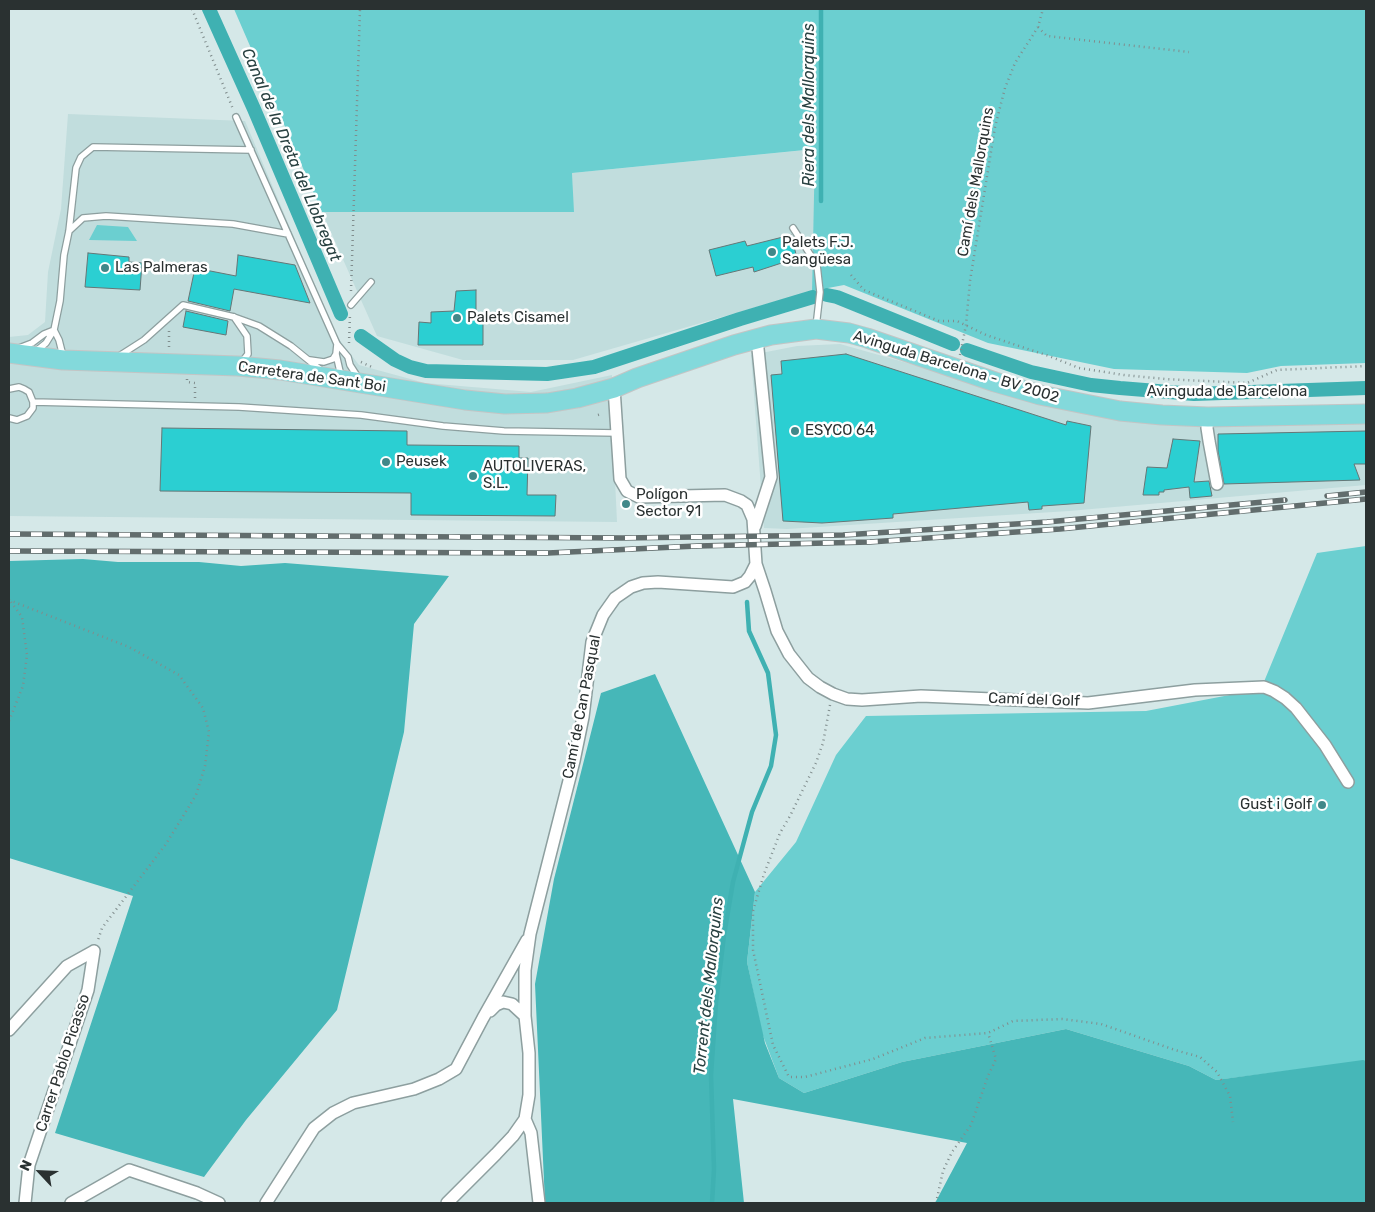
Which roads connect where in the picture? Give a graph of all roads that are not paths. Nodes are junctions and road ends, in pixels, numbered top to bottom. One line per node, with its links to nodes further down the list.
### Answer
1 (236, 117): 2 (lane)
2 (251, 150): 4 (lane); 5 (lane)
3 (793, 228): 9 (lane)
4 (69, 231): 5 (lane); 10 (lane)
5 (288, 234): 12 (lane)
6 (371, 282): 7 (lane)
7 (351, 305)
8 (234, 317): 17 (lane); 18 (lane); 19 (lane)
9 (816, 329): 11 (main road, Avinguda Barcelona - BV 2002); 26 (main road, Avinguda Barcelona - BV 2002)
10 (54, 330): 13 (lane); 15 (lane); 16 (lane)
11 (757, 339): 22 (main road, Avinguda Barcelona - BV 2002); 30 (street)
12 (337, 344): 14 (lane); 21 (lane)
13 (9, 352): 15 (main road, Carretera de Sant Boi)
14 (336, 354): 17 (lane); 20 (lane)
15 (29, 355): 16 (main road, Carretera de Sant Boi)
16 (63, 360): 18 (main road, Carretera de Sant Boi)
17 (310, 360): 20 (lane)
18 (109, 362): 19 (main road, Carretera de Sant Boi)
19 (238, 366): 20 (main road, Carretera de Sant Boi)
20 (335, 379): 21 (main road, Carretera de Sant Boi)
21 (363, 383): 22 (main road, Carretera de Sant Boi)
22 (614, 388): 28 (street)
23 (9, 389): 24 (lane)
24 (33, 402): 27 (lane); 28 (lane)
25 (1366, 414): 26 (main road, Avinguda Barcelona - BV 2002)
26 (1208, 417): 29 (street)
27 (9, 418)
28 (617, 433): 30 (street)
29 (1217, 484)
30 (755, 527): 31 (street)
31 (756, 564): 32 (street, Camí del Golf); 33 (street, Camí de Can Pasqual)
32 (1348, 782)
33 (530, 934): 34 (street); 35 (street)
34 (525, 1016): 35 (street); 37 (street)
35 (483, 1018): 41 (street)
36 (9, 1030): 38 (street, Carrer Pablo Picasso)
37 (525, 1119): 42 (street); 43 (street)
38 (25, 1203)
39 (71, 1203): 40 (street)
40 (219, 1203)
41 (266, 1203)
42 (447, 1203)
43 (539, 1203)

